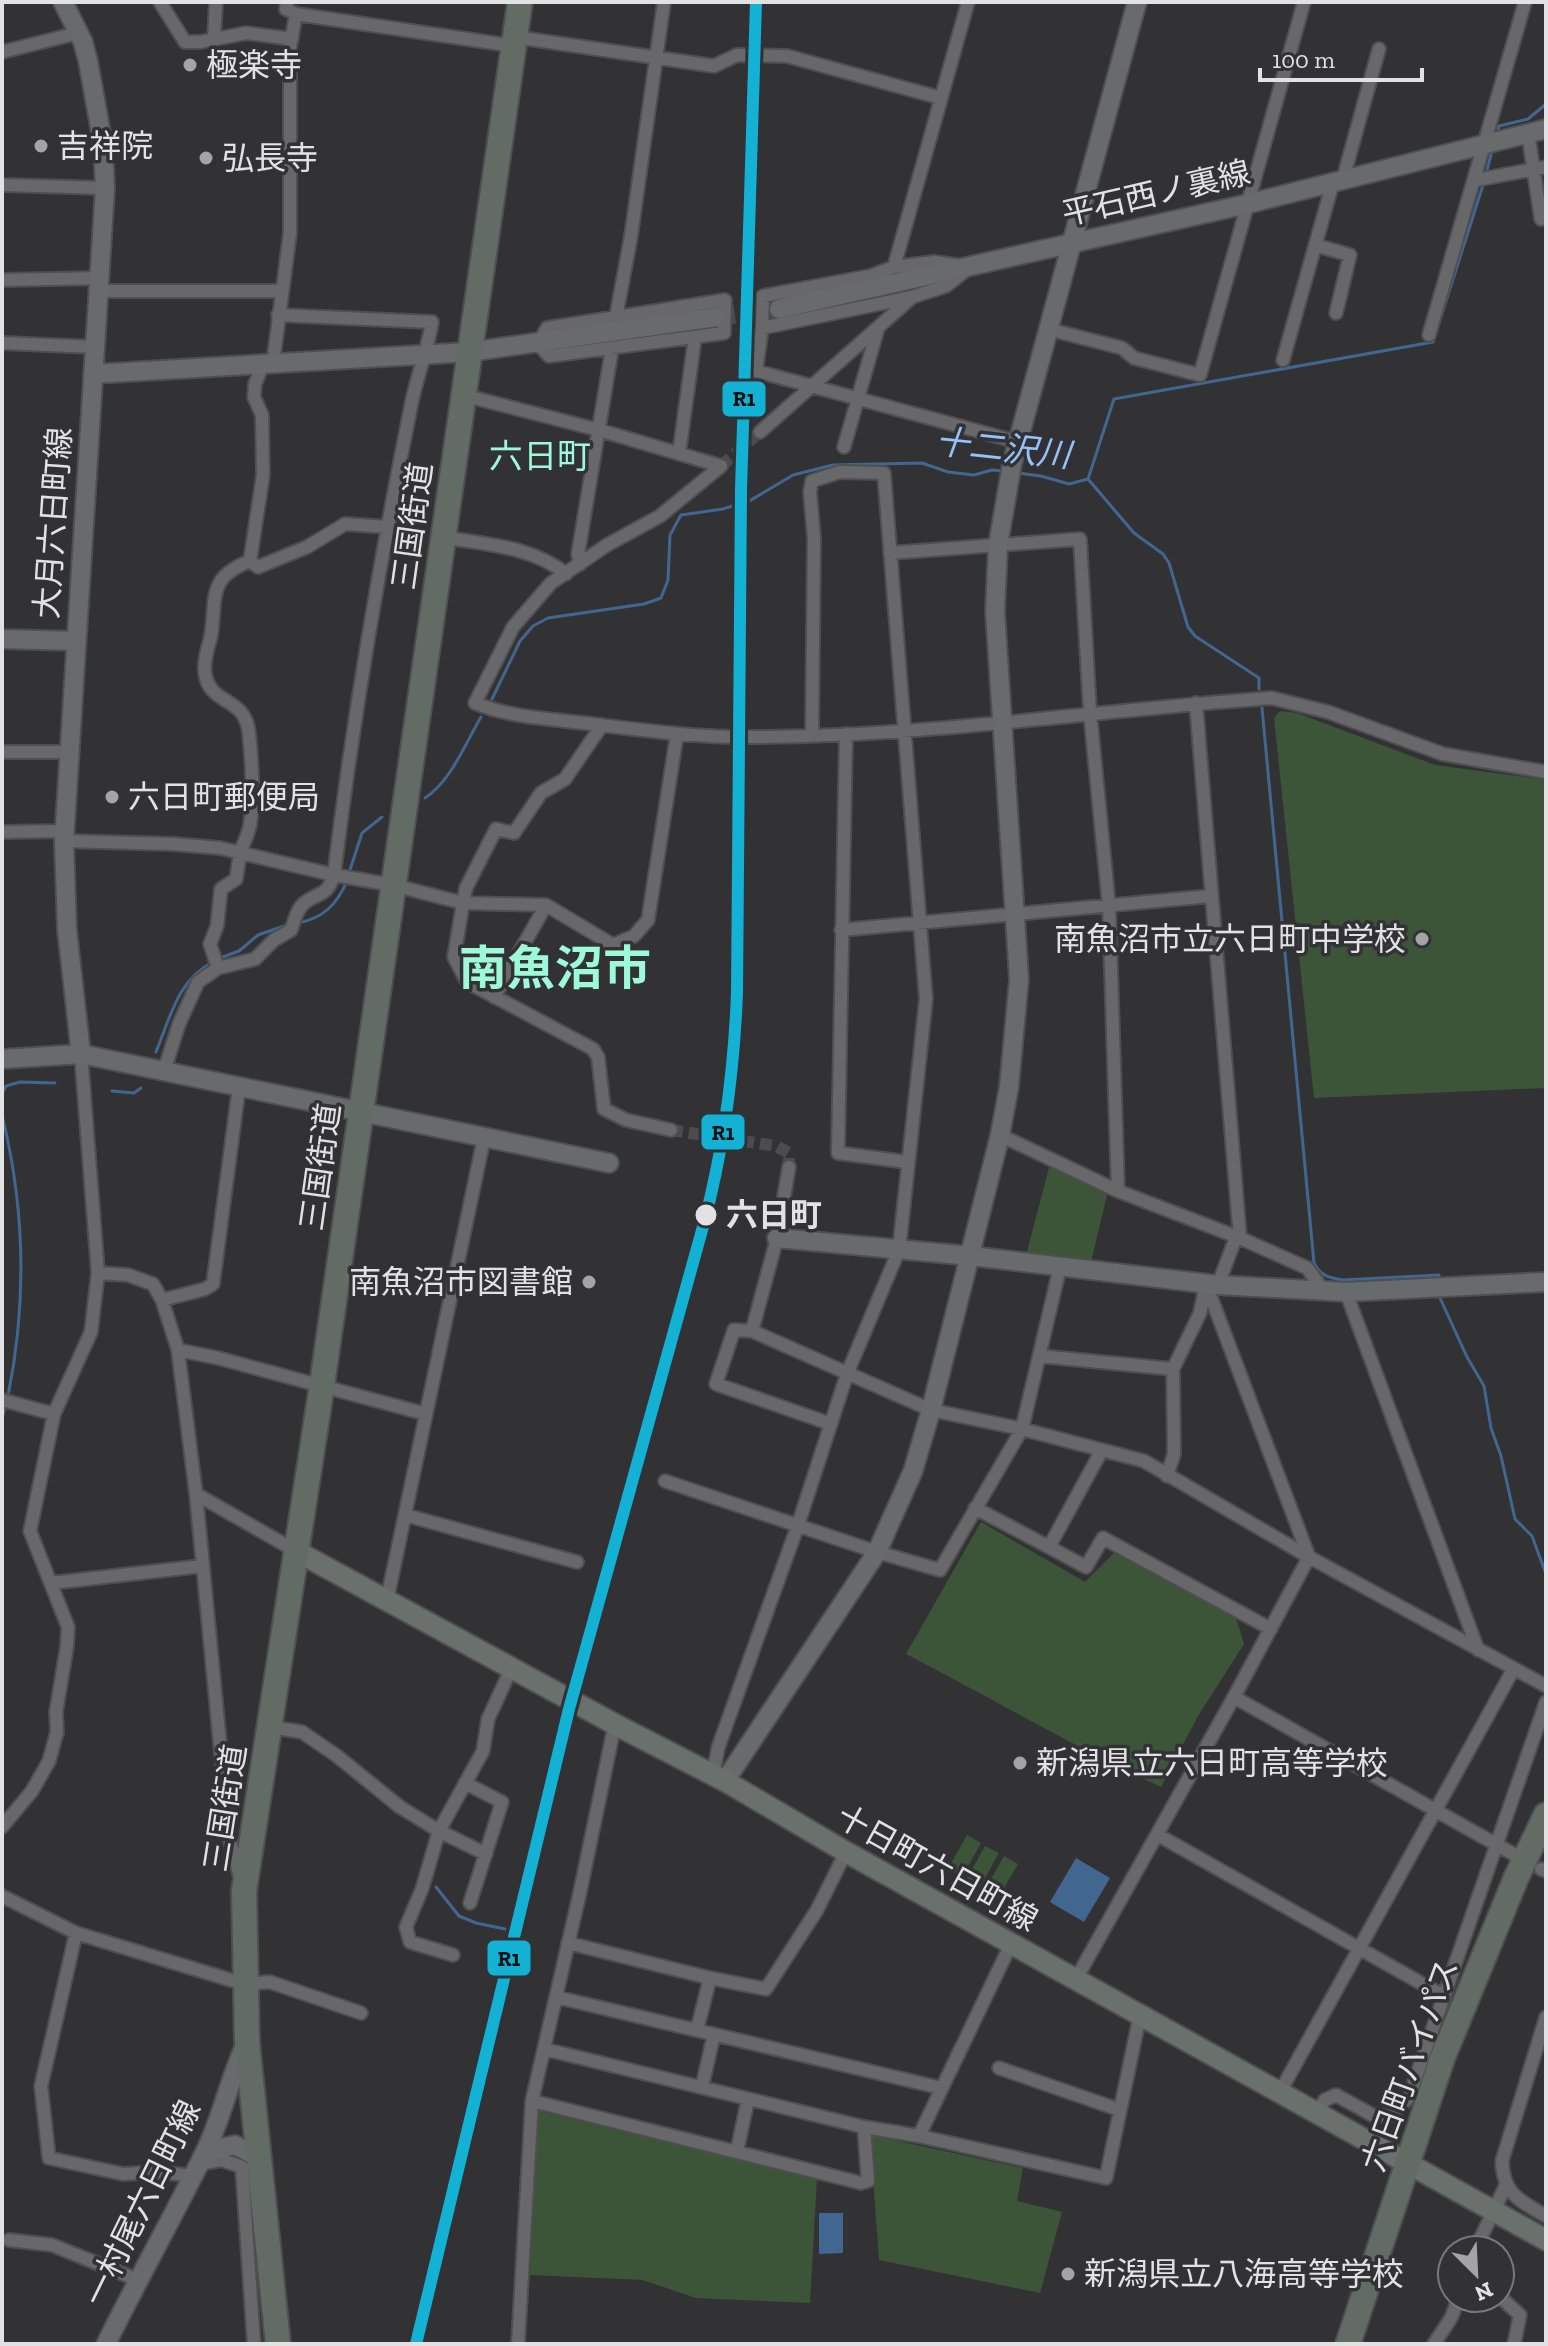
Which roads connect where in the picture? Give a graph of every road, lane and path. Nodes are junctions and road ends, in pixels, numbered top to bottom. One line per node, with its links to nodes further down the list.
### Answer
1 (63, 2): 12 (street, 大月六日町線)
2 (160, 2): 13 (street)
3 (216, 2): 13 (street)
4 (287, 2): 11 (street)
5 (520, 2): 15 (highway, 三国街道)
6 (664, 2): 18 (street)
7 (968, 2): 19 (street)
8 (1137, 2): 29 (street)
9 (1304, 2): 27 (street)
10 (1525, 2): 21 (street)
11 (296, 14): 14 (street); 15 (street)
12 (78, 33): 17 (street); 26 (street, 大月六日町線)
13 (214, 38): 14 (street)
14 (292, 39): 35 (street)
15 (514, 42): 18 (street); 51 (highway, 三国街道)
16 (1379, 49): 24 (street)
17 (2, 52)
18 (655, 59): 19 (street); 40 (street)
19 (941, 98): 31 (street)
20 (1537, 131): 21 (street, 平石西ノ裏線); 22 (street)
21 (1484, 143): 23 (street); 24 (street, 平石西ノ裏線)
22 (1540, 168): 23 (street); 28 (street)
23 (1476, 180): 45 (street)
24 (1338, 181): 27 (street, 平石西ノ裏線); 30 (street)
25 (2, 185): 26 (street)
26 (105, 188): 34 (street, 大月六日町線)
27 (1247, 204): 29 (street, 平石西ノ裏線); 44 (street)
28 (1541, 219)
29 (1073, 242): 32 (street, 平石西ノ裏線); 44 (street)
30 (1315, 245): 38 (street); 53 (street)
31 (894, 267): 32 (street); 42 (street)
32 (970, 267): 36 (street); 37 (street, 平石西ノ裏線)
33 (2, 280): 34 (street)
34 (100, 285): 35 (street); 49 (street, 大月六日町線)
35 (281, 291): 39 (street)
36 (912, 297): 42 (street); 43 (street)
37 (779, 309)
38 (1336, 313)
39 (278, 315): 52 (street); 54 (street)
40 (616, 317): 46 (street); 48 (street)
41 (717, 317): 48 (street)
42 (762, 328): 56 (street)
43 (878, 328): 56 (street); 58 (street)
44 (1048, 329): 61 (street)
45 (1429, 335)
46 (695, 337): 50 (street); 63 (street)
47 (2, 343): 49 (street)
48 (538, 344): 50 (street); 51 (street)
49 (95, 347): 55 (street, 大月六日町線)
50 (612, 349): 59 (street)
51 (469, 352): 52 (street); 57 (highway, 三国街道)
52 (427, 355): 54 (street); 64 (street)
53 (1283, 360)
54 (268, 363): 55 (street); 68 (street)
55 (93, 374): 72 (street, 大月六日町線)
56 (812, 384): 58 (street); 60 (street)
57 (463, 395): 59 (street); 65 (highway, 三国街道)
58 (860, 398): 61 (street); 62 (street)
59 (599, 430): 63 (street); 69 (street)
60 (760, 432)
61 (1018, 442): 66 (street)
62 (844, 447)
63 (679, 454): 69 (street)
64 (388, 527): 68 (street); 87 (street)
65 (442, 537): 70 (street); 88 (highway, 三国街道)
66 (998, 545): 67 (street); 74 (street); 75 (street)
67 (890, 553): 77 (street); 80 (street)
68 (250, 561): 86 (street)
69 (580, 564): 70 (street)
70 (566, 574): 76 (street)
71 (2, 639): 72 (street)
72 (75, 641): 82 (street, 大月六日町線)
73 (1196, 703): 74 (street); 83 (street); 89 (street)
74 (1090, 712): 75 (street); 92 (street)
75 (1001, 722): 77 (street); 93 (street)
76 (602, 725): 78 (street); 90 (street)
77 (904, 730): 79 (street); 94 (street)
78 (677, 734): 80 (street); 91 (street)
79 (846, 734): 80 (street); 95 (street)
80 (812, 735)
81 (2, 752): 82 (street)
82 (69, 752): 85 (street, 大月六日町線)
83 (1546, 772)
84 (2, 832): 85 (street)
85 (65, 836): 86 (street); 98 (street, 大月六日町線)
86 (240, 853): 87 (street); 96 (street)
87 (337, 875): 88 (street); 96 (street)
88 (393, 885): 90 (street); 102 (highway, 三国街道)
89 (1211, 896): 92 (street); 111 (street)
90 (463, 903): 91 (street); 97 (street)
91 (546, 905): 97 (street)
92 (1109, 906): 93 (street); 109 (street)
93 (1016, 915): 94 (street); 104 (street)
94 (922, 923): 95 (street); 106 (street)
95 (841, 930): 106 (street)
96 (218, 968): 100 (street)
97 (494, 997): 103 (street)
98 (81, 1054): 99 (street); 100 (street); 115 (street)
99 (2, 1059)
100 (164, 1071): 101 (street)
101 (239, 1087): 102 (street); 120 (street)
102 (360, 1112): 105 (street); 126 (highway, 三国街道)
103 (671, 1130)
104 (1000, 1135): 109 (street); 113 (street)
105 (484, 1138): 107 (street); 130 (street)
106 (907, 1162): 112 (street)
107 (609, 1163)
108 (789, 1167): 110 (street)
109 (1118, 1191): 111 (street)
110 (777, 1238): 112 (street); 121 (street)
111 (1238, 1238): 117 (street); 118 (street)
112 (899, 1250): 113 (street); 125 (street)
113 (971, 1256): 114 (street); 128 (street)
114 (1060, 1267): 117 (street); 123 (street)
115 (98, 1273): 120 (street); 129 (street)
116 (1546, 1282): 119 (street)
117 (1212, 1285): 118 (street); 124 (street); 143 (street)
118 (1322, 1291): 119 (street)
119 (1346, 1292): 149 (street)
120 (162, 1300): 122 (street)
121 (752, 1331): 125 (street); 131 (street)
122 (178, 1350): 126 (street); 136 (street)
123 (1039, 1356): 124 (street); 132 (street)
124 (1173, 1369): 134 (street)
125 (847, 1374): 128 (street); 131 (street)
126 (322, 1385): 130 (street); 141 (highway, 三国街道)
127 (2, 1400): 129 (street)
128 (931, 1410): 132 (street); 142 (street)
129 (54, 1414): 146 (street)
130 (426, 1414): 138 (street)
131 (831, 1424): 139 (street)
132 (1022, 1429): 133 (street); 137 (street)
133 (1102, 1450): 134 (street); 140 (street)
134 (1167, 1476): 143 (street)
135 (665, 1481): 139 (street)
136 (196, 1494): 141 (street); 145 (street)
137 (975, 1508): 140 (street); 142 (street)
138 (405, 1515): 144 (street); 147 (street)
139 (798, 1525): 142 (street); 157 (street)
140 (1049, 1547): 148 (street)
141 (296, 1551): 147 (main road, 十日町六日町線); 155 (highway, 三国街道)
142 (877, 1552): 157 (street)
143 (1309, 1557): 148 (street); 149 (street)
144 (577, 1562)
145 (202, 1566): 146 (street); 168 (street)
146 (51, 1583): 161 (street)
147 (387, 1600): 150 (main road, 十日町六日町線)
148 (1271, 1629): 153 (street)
149 (1478, 1650): 151 (street)
150 (512, 1667): 156 (main road, 十日町六日町線); 158 (street)
151 (1513, 1670): 152 (street); 159 (street)
152 (1546, 1686)
153 (1234, 1697): 159 (street); 163 (street)
154 (1546, 1702): 164 (street)
155 (270, 1727): 162 (street); 168 (highway, 三国街道)
156 (620, 1727): 157 (main road, 十日町六日町線); 172 (street)
157 (719, 1778): 165 (main road, 十日町六日町線)
158 (465, 1783): 162 (street); 166 (street)
159 (1436, 1810): 164 (street); 174 (street)
160 (1546, 1815): 201 (highway, 六日町バイパス)
161 (2, 1827)
162 (439, 1831): 166 (street); 175 (street)
163 (1158, 1835): 174 (street); 177 (street)
164 (1499, 1844): 167 (street); 179 (street)
165 (846, 1852): 173 (main road, 十日町六日町線); 176 (street)
166 (486, 1854): 170 (street)
167 (1515, 1855)
168 (244, 1891): 178 (highway, 三国街道)
169 (2, 1896): 171 (street)
170 (470, 1903)
171 (76, 1933): 178 (street); 202 (street)
172 (568, 1943): 176 (street); 180 (street)
173 (1011, 1944): 177 (main road, 十日町六日町線); 191 (street)
174 (1360, 1949): 179 (street); 192 (street)
175 (453, 1955)
176 (710, 1978): 184 (street)
177 (1076, 1979): 182 (main road, 十日町六日町線)
178 (244, 1984): 181 (street); 186 (highway, 三国街道)
179 (1442, 1995): 196 (street)
180 (556, 1997): 184 (street); 188 (street)
181 (361, 2013)
182 (1140, 2015): 192 (main road, 十日町六日町線); 195 (street)
183 (1546, 2017): 187 (street)
184 (697, 2030): 185 (street)
185 (714, 2034): 190 (street); 191 (street)
186 (247, 2042): 200 (highway, 三国街道); 202 (street, 一村尾六日町線)
187 (1543, 2042): 203 (street)
188 (544, 2049): 190 (street); 194 (street)
189 (999, 2068): 195 (street)
190 (702, 2087): 193 (street)
191 (941, 2088): 198 (street)
192 (1280, 2092): 196 (main road, 十日町六日町線)
193 (748, 2099): 197 (street); 199 (street)
194 (532, 2101): 199 (street); 215 (street)
195 (1120, 2110): 198 (street)
196 (1317, 2112): 201 (main road, 十日町六日町線)
197 (864, 2127): 198 (street); 199 (street)
198 (919, 2136)
199 (737, 2151)
200 (260, 2158): 202 (street); 214 (highway, 三国街道)
201 (1407, 2162): 204 (main road, 十日町六日町線); 216 (highway, 六日町バイパス)
202 (199, 2164): 209 (street, 一村尾六日町線); 213 (street)
203 (1506, 2185): 204 (street); 205 (street)
204 (1493, 2210): 206 (street); 207 (main road, 十日町六日町線)
205 (1546, 2216)
206 (1482, 2234)
207 (1544, 2236)
208 (9, 2240): 209 (street)
209 (138, 2280): 212 (street, 一村尾六日町線)
210 (1516, 2311): 218 (street)
211 (1453, 2314): 217 (street)
212 (106, 2344)
213 (254, 2344)
214 (278, 2344)
215 (518, 2344)
216 (1348, 2344)
217 (1434, 2344)
218 (1514, 2344)

